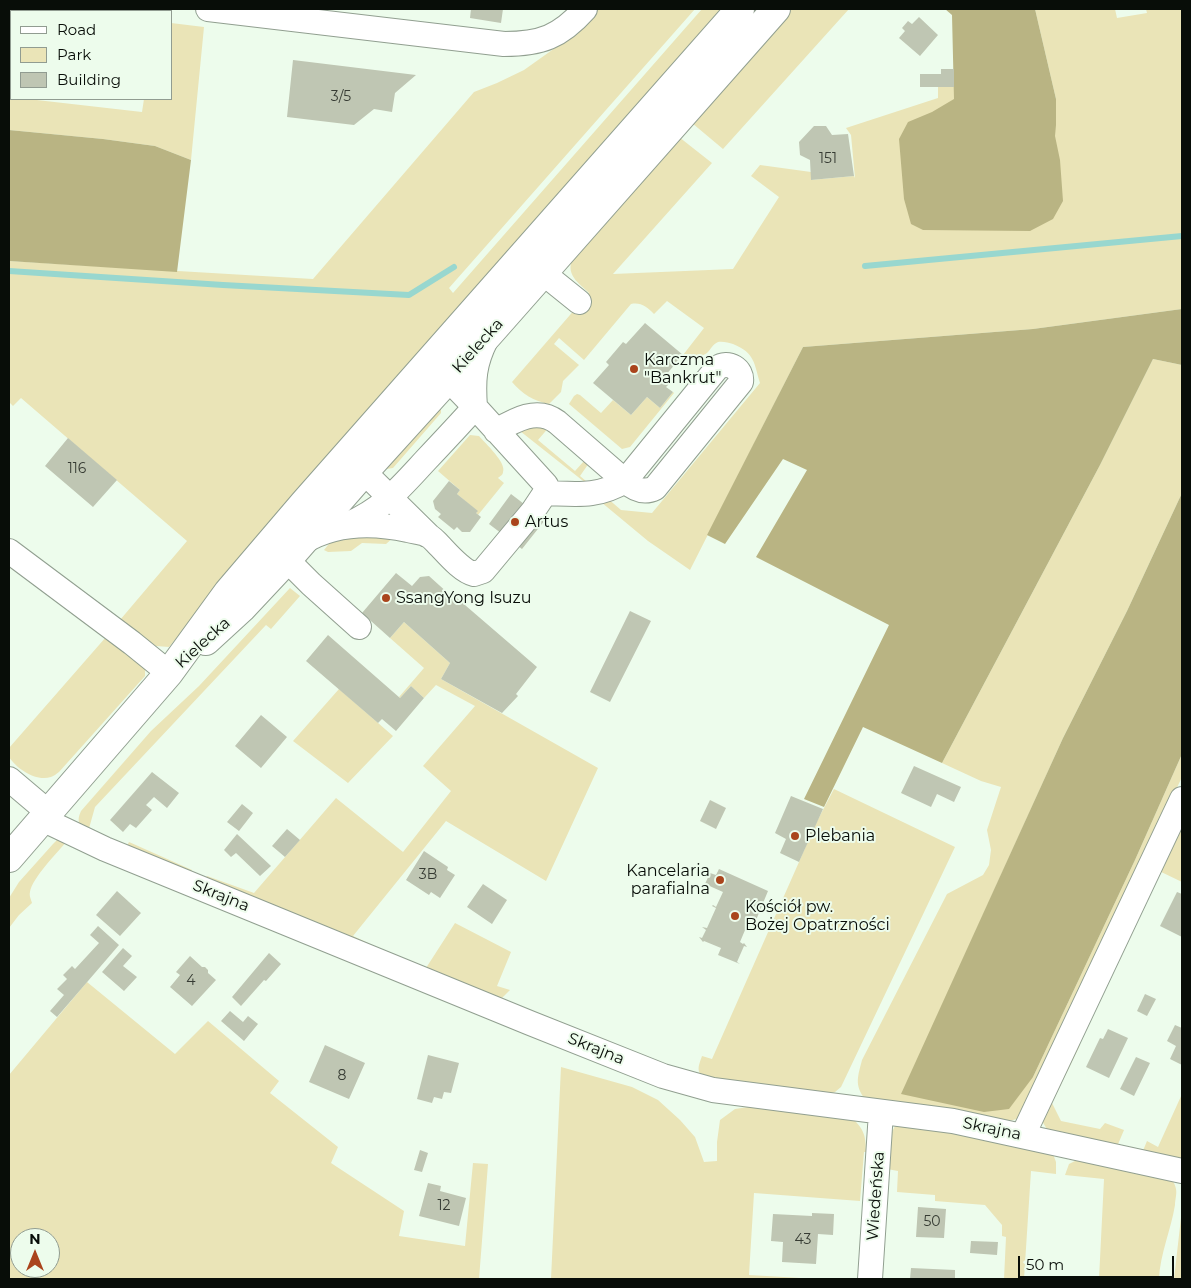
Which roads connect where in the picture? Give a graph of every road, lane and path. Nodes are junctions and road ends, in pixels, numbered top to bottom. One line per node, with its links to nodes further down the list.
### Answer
1 (208, 9): 2 (street)
2 (585, 9)
3 (740, 9): 9 (main road, Kielecka)
4 (776, 9): 5 (main road, Kielecka)
5 (543, 273): 6 (street); 7 (main road, Kielecka)
6 (579, 302)
7 (490, 333): 8 (main road, Kielecka); 10 (street)
8 (448, 379): 9 (street); 10 (street); 13 (main road, Kielecka)
9 (408, 384): 11 (main road, Kielecka)
10 (475, 407): 12 (street); 16 (street)
11 (373, 425): 13 (street); 17 (main road, Kielecka)
12 (496, 430): 14 (street); 15 (street)
13 (364, 472): 16 (street); 21 (main road, Kielecka)
14 (625, 481): 14 (street); 15 (street)
15 (545, 493): 19 (street)
16 (391, 498): 18 (street); 19 (street)
17 (304, 503): 21 (street); 23 (main road, Kielecka)
18 (337, 528): 19 (street); 21 (street)
19 (428, 535)
20 (9, 551): 23 (street)
21 (294, 552): 22 (street); 23 (main road, Kielecka)
22 (359, 627)
23 (169, 673): 26 (main road, Kielecka)
24 (9, 779): 26 (street, Skrajna)
25 (1182, 799): 29 (street)
26 (45, 816): 27 (main road, Kielecka); 28 (street, Skrajna)
27 (9, 858)
28 (881, 1112): 29 (street, Skrajna); 31 (street, Wiedeńska)
29 (1023, 1135): 30 (street, Skrajna)
30 (1182, 1171)
31 (870, 1279)

